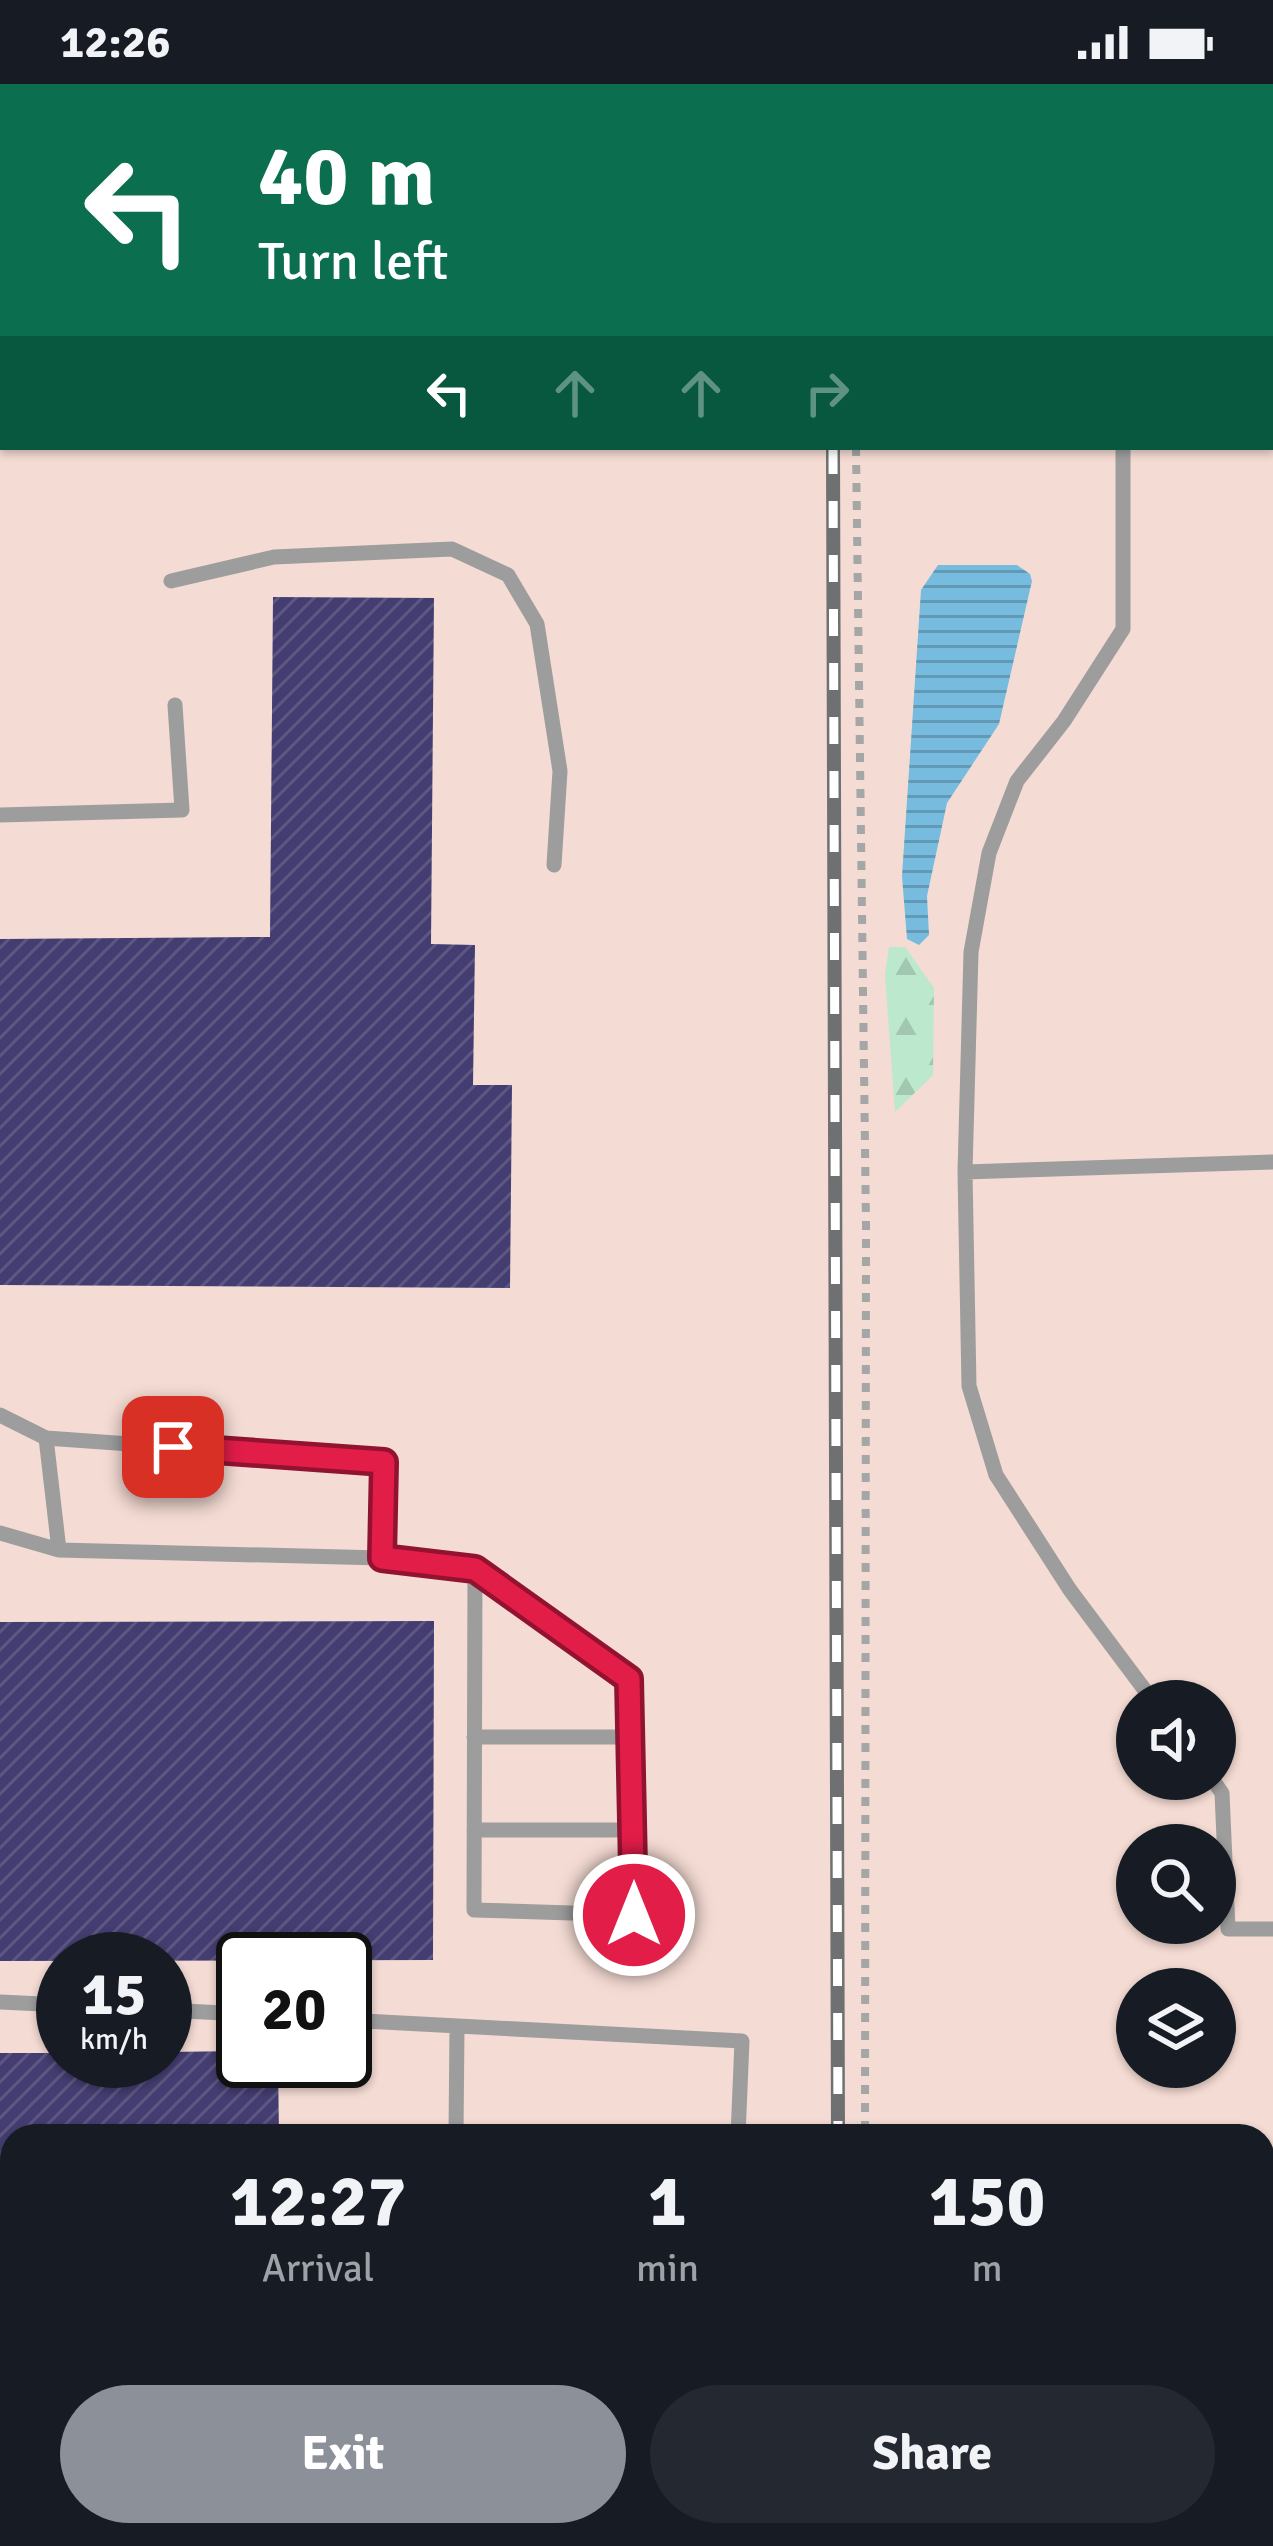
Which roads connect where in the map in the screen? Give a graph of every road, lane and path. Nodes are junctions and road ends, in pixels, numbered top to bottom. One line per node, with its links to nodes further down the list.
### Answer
1 (856, 450): 28 (path)
2 (1123, 450): 8 (lane)
3 (171, 581): 6 (lane)
4 (175, 704): 5 (lane)
5 (0, 815)
6 (554, 865)
7 (1273, 1162): 8 (lane)
8 (965, 1172): 15 (lane)
9 (0, 1415): 10 (lane)
10 (46, 1438): 12 (lane); 13 (lane)
11 (0, 1532): 12 (lane)
12 (59, 1550): 13 (lane)
13 (382, 1558): 14 (lane)
14 (475, 1569): 16 (lane); 17 (lane)
15 (1137, 1680)
16 (474, 1737): 17 (lane); 19 (lane)
17 (631, 1737): 20 (lane)
18 (1222, 1800): 21 (lane)
19 (474, 1830): 20 (lane); 20 (lane)
20 (634, 1830)
21 (1273, 1929)
22 (0, 2002): 23 (lane)
23 (36, 2004)
24 (372, 2021): 25 (lane)
25 (458, 2026): 26 (lane); 27 (lane)
26 (456, 2124)
27 (739, 2124)
28 (865, 2124)

